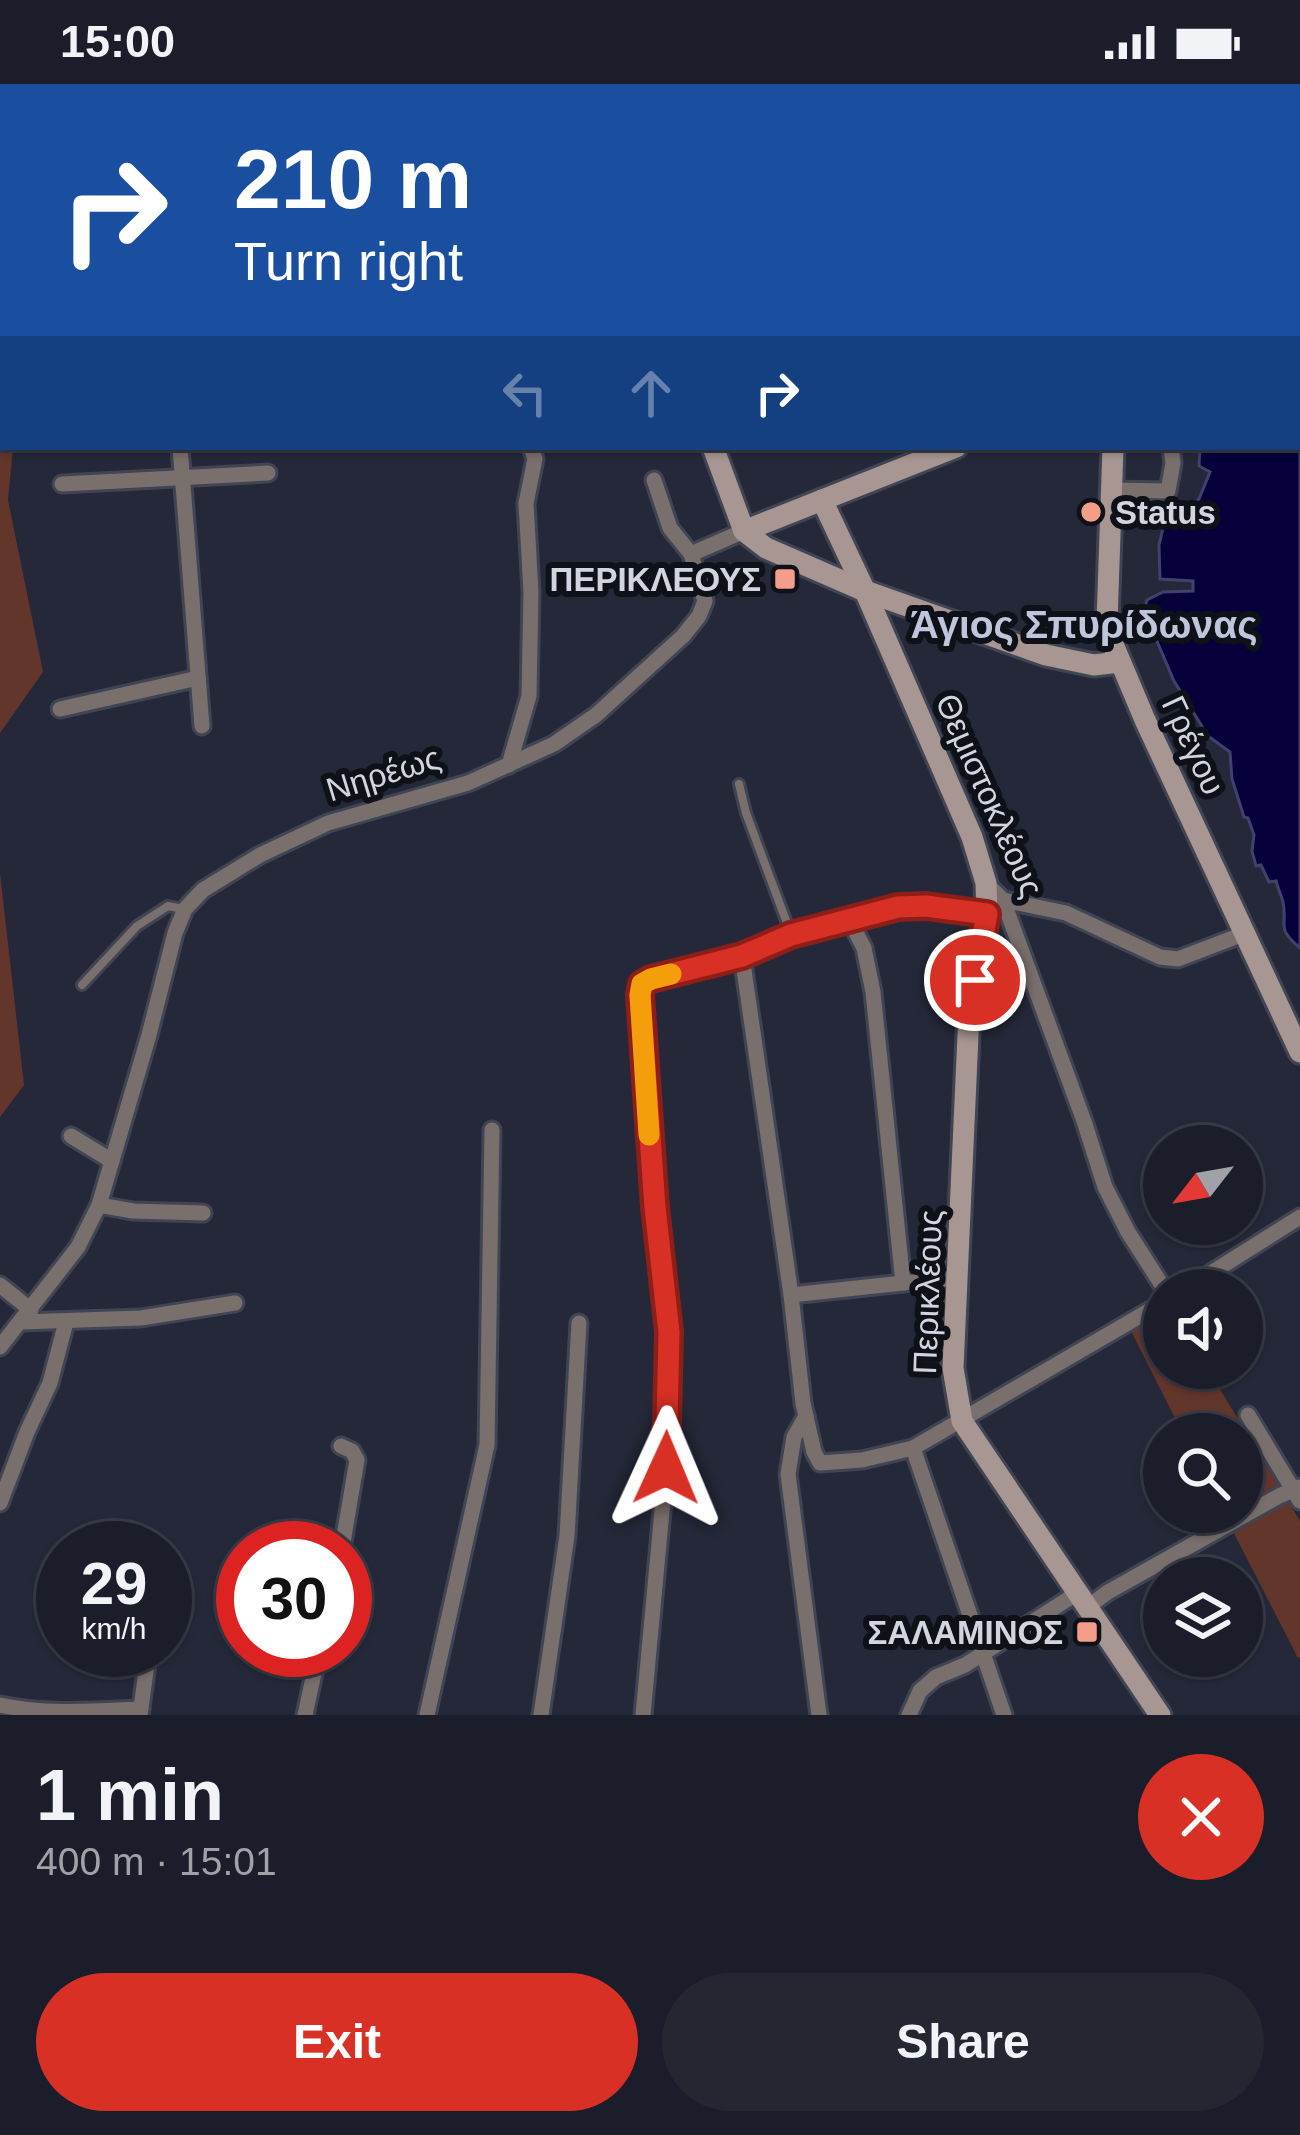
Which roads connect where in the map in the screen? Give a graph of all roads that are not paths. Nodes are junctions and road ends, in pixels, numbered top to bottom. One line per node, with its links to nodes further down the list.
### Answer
1 (179, 450): 8 (street)
2 (533, 450): 20 (street)
3 (713, 450): 13 (main road)
4 (943, 450): 12 (main road)
5 (1113, 450): 11 (main road, Γρέγου)
6 (1171, 450): 11 (street)
7 (268, 473): 8 (street)
8 (182, 478): 10 (street); 17 (street)
9 (654, 480): 14 (street)
10 (62, 484)
11 (1112, 490): 16 (main road, Γρέγου)
12 (822, 500): 13 (main road); 15 (main road, Θεμιστοκλέους)
13 (744, 531): 14 (street); 15 (main road)
14 (692, 554): 20 (street, Νηρέως)
15 (865, 591): 16 (main road); 22 (main road, Θεμιστοκλέους)
16 (1120, 662): 26 (main road, Γρέγου)
17 (198, 678): 18 (street); 19 (street)
18 (60, 709)
19 (202, 727)
20 (509, 765): 24 (street, Νηρέως)
21 (739, 784): 27 (lane)
22 (986, 883): 23 (main road, Περικλέους)
23 (995, 907): 25 (street); 26 (street); 37 (street, Θεμιστοκλέους); 39 (main road, Περικλέους)
24 (185, 909): 29 (lane); 33 (street)
25 (850, 921): 27 (street); 40 (street)
26 (1246, 933): 30 (main road, Γρέγου)
27 (791, 935): 28 (street)
28 (742, 956): 42 (street); 66 (street)
29 (82, 985)
30 (1300, 1052)
31 (492, 1130): 64 (street)
32 (71, 1136): 33 (street)
33 (112, 1161): 34 (street)
34 (99, 1205): 35 (street); 45 (street)
35 (203, 1213)
36 (1300, 1217): 38 (street)
37 (1152, 1269)
38 (1217, 1269)
39 (957, 1277): 40 (street); 50 (main road, Περικλέους)
40 (903, 1283): 42 (street)
41 (0, 1286): 45 (street)
42 (791, 1295): 49 (street)
43 (235, 1303): 46 (street)
44 (1143, 1314): 50 (street)
45 (25, 1316): 46 (street); 48 (street)
46 (66, 1322): 55 (street)
47 (579, 1323): 65 (street)
48 (0, 1347)
49 (806, 1415): 53 (street); 67 (street)
50 (962, 1421): 53 (street); 57 (main road, Περικλέους)
51 (1263, 1438): 54 (street)
52 (341, 1446): 56 (street)
53 (913, 1448): 58 (street)
54 (1298, 1492): 57 (street)
55 (0, 1503)
56 (347, 1521)
57 (1084, 1599): 58 (street); 70 (main road, Περικλέους)
58 (983, 1654): 68 (street); 69 (street)
59 (146, 1677): 62 (street)
60 (313, 1677): 63 (street)
61 (0, 1705): 62 (street)
62 (141, 1712)
63 (304, 1715)
64 (427, 1715)
65 (541, 1715)
66 (643, 1715)
67 (820, 1715)
68 (909, 1715)
69 (1004, 1715)
70 (1160, 1715)

